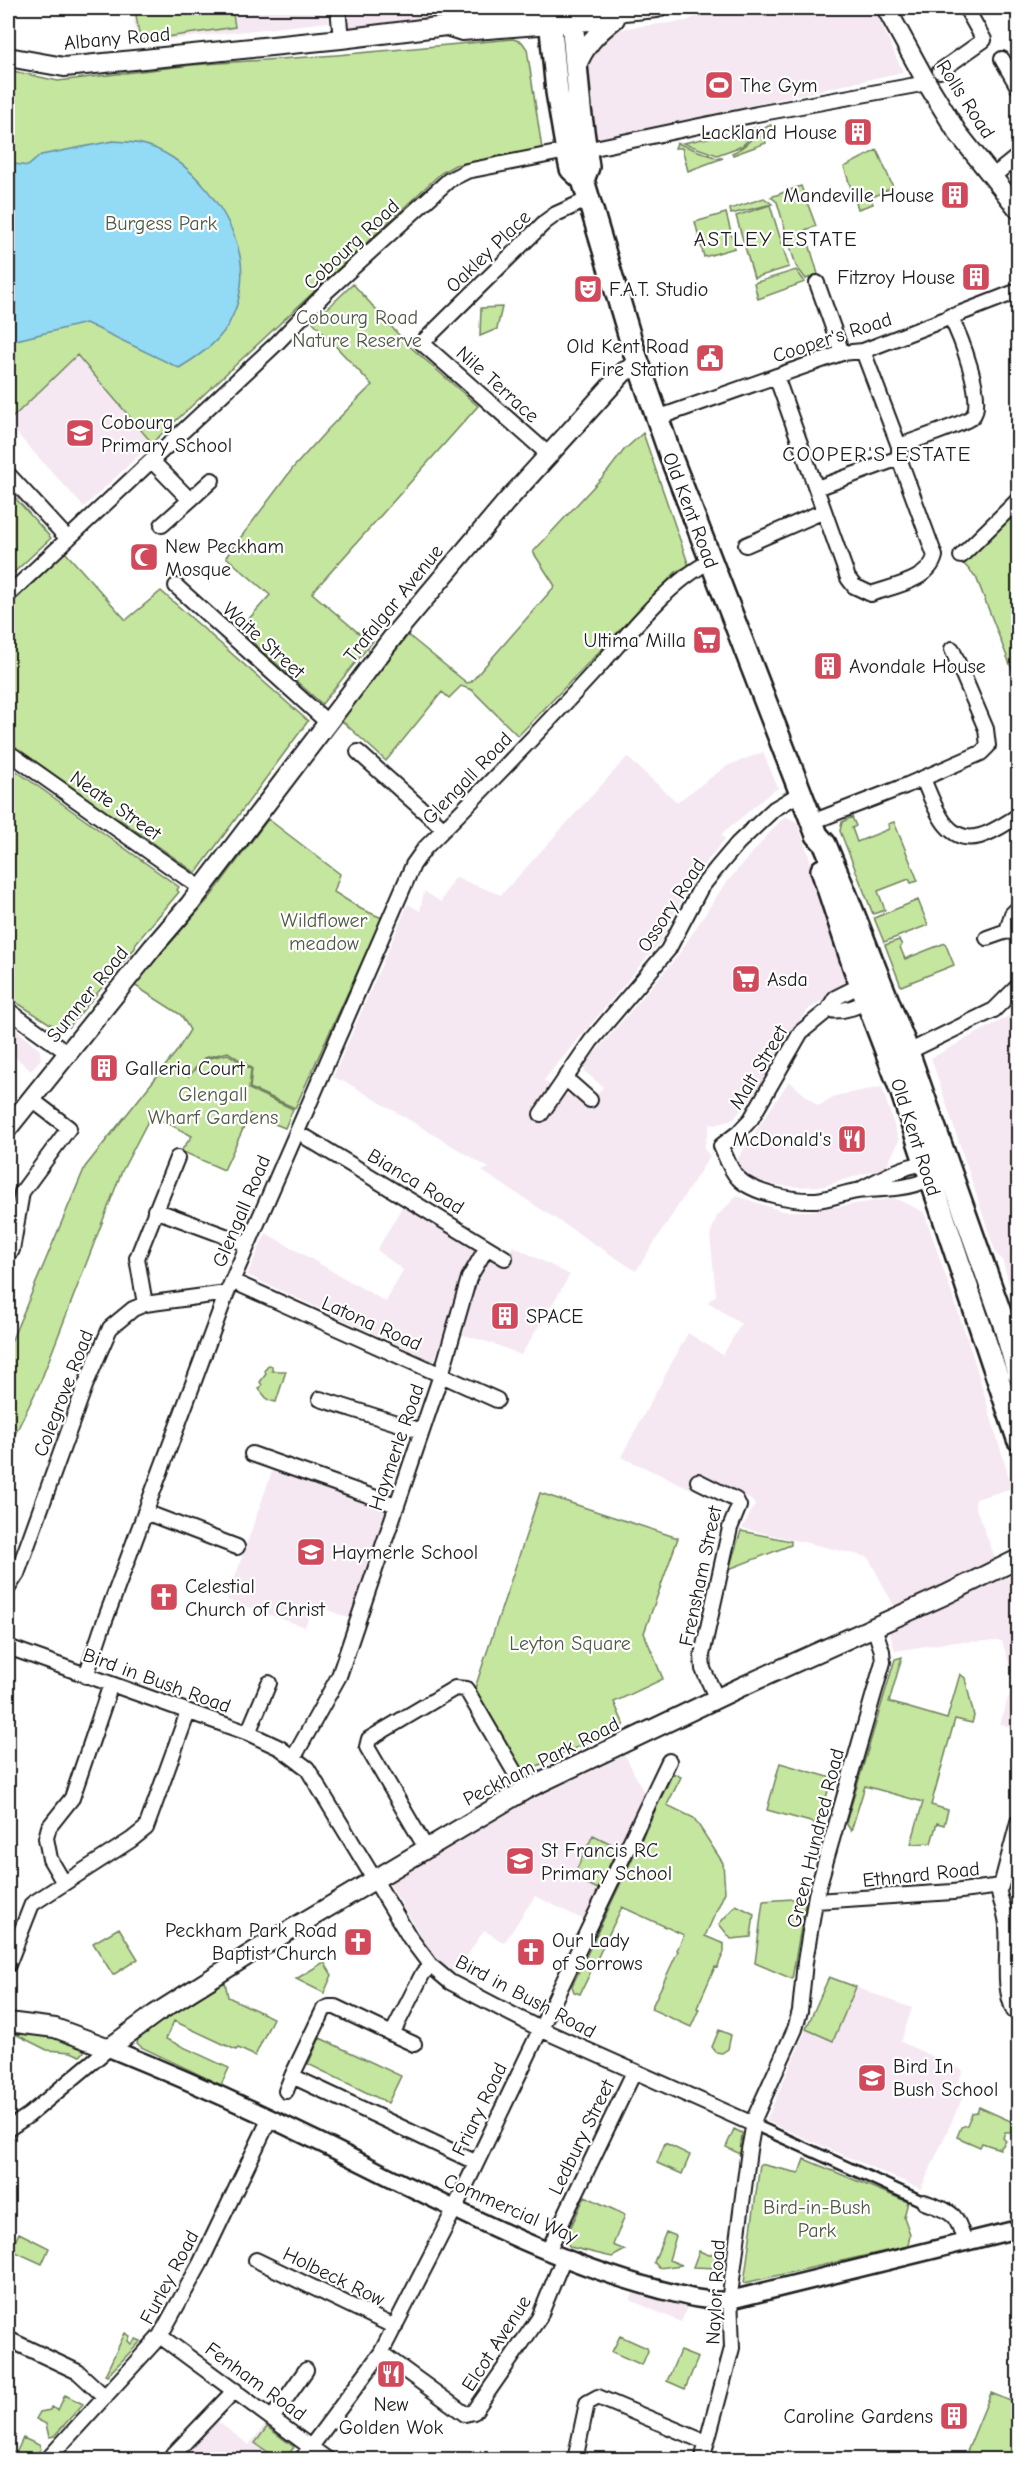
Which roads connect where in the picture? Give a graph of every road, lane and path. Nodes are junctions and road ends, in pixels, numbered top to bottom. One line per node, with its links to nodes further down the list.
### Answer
1 (338, 8): 8 (street)
2 (657, 8): 6 (main road, Albany Road)
3 (886, 8): 12 (main road, Rolls Road)
4 (966, 8): 12 (street)
5 (571, 12): 6 (main road, Albany Road); 7 (main road, Albany Road); 11 (highway, Old Kent Road)
6 (618, 13): 11 (main road)
7 (550, 14): 8 (main road, Albany Road); 14 (highway, Old Kent Road)
8 (341, 39): 9 (main road, Albany Road)
9 (8, 57)
10 (1002, 59): 13 (street)
11 (576, 68): 14 (highway, Old Kent Road)
12 (934, 77): 14 (street, Cobourg Road); 16 (main road, Rolls Road)
13 (1018, 83)
14 (576, 150): 17 (highway, Old Kent Road); 30 (street, Cobourg Road)
15 (1018, 156): 16 (street)
16 (992, 177): 18 (main road, Rolls Road)
17 (586, 189): 22 (street, Oakley Place); 25 (highway, Old Kent Road)
18 (1018, 209)
19 (818, 283): 24 (street)
20 (1018, 291): 21 (street, Cooper's Road)
21 (950, 316): 23 (street, Cooper's Road); 28 (street)
22 (422, 343): 29 (street, Nile Terrace)
23 (863, 351): 24 (street, Cooper's Road); 28 (street)
24 (842, 353): 26 (street, Cooper's Road)
25 (639, 366): 27 (highway, Old Kent Road); 29 (main road, Trafalgar Avenue)
26 (776, 376): 27 (street, Cooper's Road); 33 (street)
27 (657, 418): 41 (highway, Old Kent Road)
28 (899, 452): 33 (street); 36 (street)
29 (548, 454): 45 (main road, Trafalgar Avenue)
30 (152, 461): 34 (street); 38 (street, Cobourg Road)
31 (8, 474): 38 (street)
32 (212, 480): 34 (street)
33 (817, 488): 36 (street)
34 (190, 500): 37 (street)
35 (1018, 500): 40 (street)
36 (824, 511): 39 (street)
37 (162, 525)
38 (68, 539): 43 (street, Cobourg Road)
39 (746, 545)
40 (961, 556)
41 (711, 561): 49 (highway, Old Kent Road); 51 (street, Glengall Road)
42 (176, 586): 45 (street, Waite Street)
43 (8, 595)
44 (951, 649): 48 (street)
45 (327, 722): 53 (main road, Trafalgar Avenue)
46 (8, 752): 53 (street, Neate Street)
47 (358, 752): 51 (street)
48 (923, 779): 50 (street); 52 (street)
49 (801, 793): 52 (highway, Old Kent Road); 63 (street, Ossory Road)
50 (1018, 816)
51 (444, 829): 73 (street, Glengall Road)
52 (815, 829): 57 (highway, Old Kent Road); 59 (highway, Old Kent Road)
53 (202, 889): 62 (main road, Sumner Road)
54 (1018, 908): 55 (street)
55 (1013, 932): 56 (street)
56 (987, 938)
57 (882, 986): 59 (street, Malt Street); 61 (highway, Old Kent Road)
58 (1018, 986): 61 (street)
59 (864, 993): 71 (highway, Old Kent Road); 71 (street, Malt Street)
60 (8, 1010): 62 (street)
61 (908, 1052): 70 (highway, Old Kent Road)
62 (68, 1053): 64 (main road, Sumner Road)
63 (565, 1078): 65 (street); 66 (street, Ossory Road)
64 (31, 1099): 67 (main road, Sumner Road); 75 (street)
65 (590, 1100)
66 (541, 1114)
67 (8, 1128)
68 (307, 1138): 74 (street, Bianca Road)
69 (177, 1158): 72 (street)
70 (947, 1165): 71 (street); 80 (highway, Old Kent Road)
71 (927, 1171): 85 (highway, Old Kent Road)
72 (155, 1210): 73 (street); 79 (street)
73 (247, 1244): 77 (street, Glengall Road)
74 (487, 1247): 76 (street, Bianca Road); 81 (street, Haymerle Road)
75 (12, 1250)
76 (505, 1258)
77 (232, 1281): 78 (street, Glengall Road); 81 (street, Latona Road)
78 (226, 1295): 79 (street, Colegrove Road); 89 (street, Glengall Road)
79 (146, 1304): 92 (street, Colegrove Road)
80 (1018, 1373)
81 (441, 1375): 83 (street, Latona Road); 84 (street, Haymerle Road)
82 (320, 1399): 84 (street)
83 (497, 1400)
84 (422, 1431): 88 (street, Haymerle Road)
85 (1018, 1439)
86 (252, 1454): 88 (street)
87 (698, 1481): 98 (street, Frensham Street)
88 (396, 1505): 101 (street, Haymerle Road)
89 (145, 1512): 90 (street); 95 (street, Glengall Road)
90 (237, 1547)
91 (1018, 1558): 93 (main road, Peckham Park Road)
92 (8, 1588)
93 (874, 1627): 98 (main road, Peckham Park Road); 109 (street, Green Hundred Road)
94 (8, 1647): 95 (street, Bird in Bush Road)
95 (86, 1676): 97 (street, Bird in Bush Road)
96 (269, 1683): 100 (street)
97 (111, 1684): 99 (street, Bird in Bush Road); 107 (street)
98 (717, 1699): 103 (main road, Peckham Park Road)
99 (188, 1712): 100 (street, Bird in Bush Road); 107 (street)
100 (248, 1733): 101 (street, Bird in Bush Road)
101 (294, 1757): 106 (street, Bird in Bush Road)
102 (669, 1761): 114 (street, Friary Road)
103 (525, 1790): 105 (main road, Peckham Park Road); 105 (street)
104 (1018, 1822): 108 (street, Ethnard Road)
105 (426, 1848): 106 (main road, Peckham Park Road)
106 (374, 1880): 111 (street, Bird in Bush Road); 117 (main road, Peckham Park Road)
107 (64, 1883): 110 (street)
108 (998, 1886): 109 (street, Ethnard Road); 112 (street)
109 (816, 1901): 122 (street, Green Hundred Road)
110 (8, 1960)
111 (431, 1966): 114 (street, Bird in Bush Road); 115 (street)
112 (1018, 2013)
113 (8, 2022): 117 (main road, Commercial Way)
114 (540, 2029): 118 (street, Bird in Bush Road); 124 (street, Friary Road)
115 (392, 2034): 116 (street); 119 (street)
116 (414, 2044)
117 (109, 2048): 121 (street, Commercial Way); 123 (street)
118 (634, 2072): 122 (street, Bird in Bush Road); 129 (street, Ledbury Street)
119 (292, 2076): 120 (street); 124 (street)
120 (286, 2091)
121 (270, 2118): 126 (street, Commercial Way); 134 (street, Furley Road)
122 (755, 2125): 125 (street, Bird in Bush Road); 132 (street, Naylor Road)
123 (8, 2129)
124 (475, 2162): 126 (street, Friary Road)
125 (924, 2202): 128 (street, Bird in Bush Road)
126 (454, 2207): 129 (street, Commercial Way); 133 (street, Friary Road)
127 (1018, 2229): 128 (street, Commercial Way)
128 (965, 2243): 132 (street, Commercial Way)
129 (548, 2251): 130 (street, Commercial Way)
130 (564, 2257): 132 (street, Commercial Way); 136 (street, Elcot Avenue)
131 (256, 2260): 133 (street, Holbeck Row)
132 (730, 2300): 141 (street, Naylor Road)
133 (395, 2327): 136 (street, Friary Road)
134 (160, 2336): 138 (street, Fenham Road); 139 (street, Furley Road)
135 (8, 2340): 139 (street)
136 (381, 2353): 142 (street, Friary Road)
137 (306, 2370): 140 (street)
138 (235, 2390): 140 (street, Fenham Road); 144 (street)
139 (105, 2397): 143 (street, Furley Road)
140 (273, 2417): 142 (street, Fenham Road)
141 (705, 2442): 147 (street); 148 (street, Naylor Road)
142 (311, 2446): 145 (street, Friary Road); 146 (street, Fenham Road)
143 (47, 2460)
144 (168, 2460)
145 (301, 2460)
146 (328, 2460)
147 (575, 2460)
148 (702, 2460)

